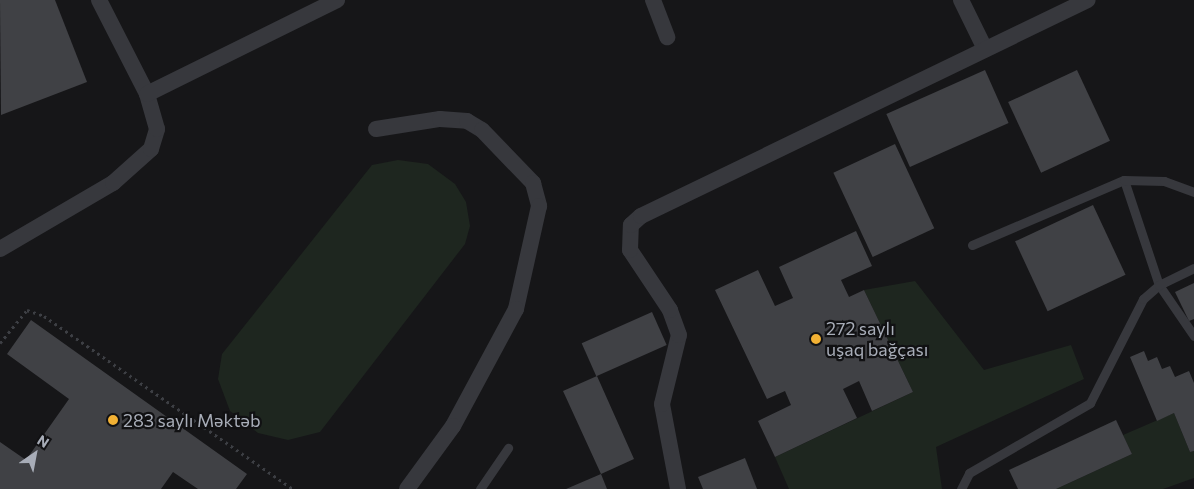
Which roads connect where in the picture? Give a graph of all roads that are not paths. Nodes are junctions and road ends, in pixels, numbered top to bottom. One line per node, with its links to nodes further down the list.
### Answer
1 (99, 0): 8 (street)
2 (337, 0): 8 (street)
3 (653, 0): 6 (street)
4 (961, 0): 7 (street)
5 (1087, 0): 7 (street)
6 (667, 37)
7 (985, 49): 20 (street)
8 (147, 94): 13 (street)
9 (376, 129): 18 (street)
10 (1124, 180): 11 (lane); 12 (lane); 15 (lane)
11 (1194, 192)
12 (972, 245)
13 (0, 249)
14 (1194, 268): 15 (lane)
15 (1159, 285): 16 (lane); 21 (lane)
16 (1194, 336)
17 (508, 448): 19 (lane)
18 (407, 489)
19 (480, 489)
20 (678, 489)
21 (961, 489)

